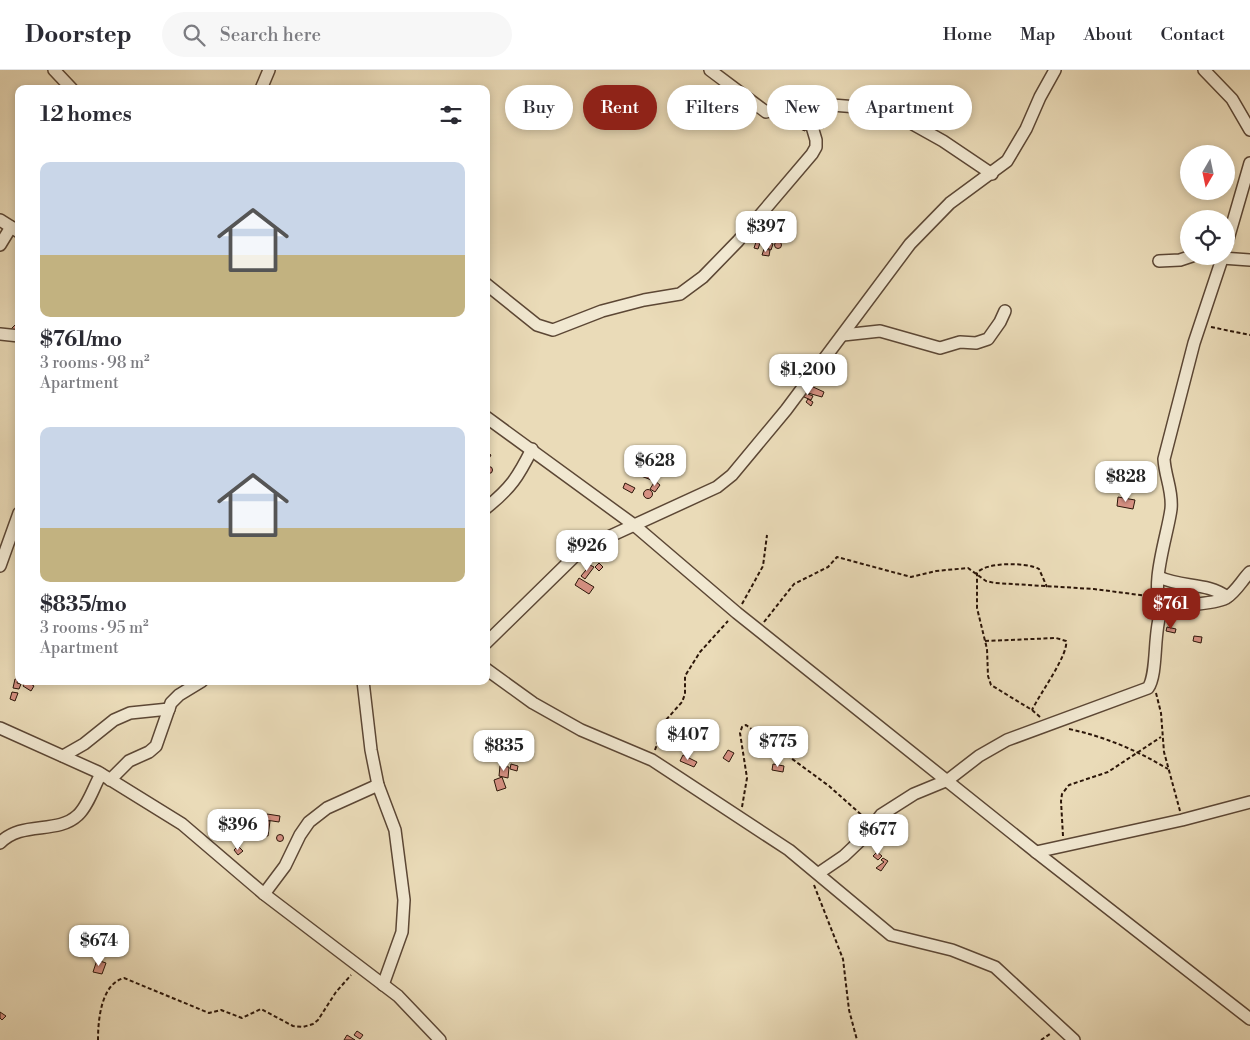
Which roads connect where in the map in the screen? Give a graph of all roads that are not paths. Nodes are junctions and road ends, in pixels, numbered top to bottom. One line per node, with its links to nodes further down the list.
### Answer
1 (54, 70): 6 (street)
2 (268, 70): 7 (street)
3 (710, 70): 9 (street)
4 (1055, 70): 13 (street)
5 (1204, 70): 11 (street)
6 (68, 85)
7 (262, 85)
8 (838, 105): 13 (street)
9 (767, 112)
10 (813, 130): 23 (street)
11 (1250, 130)
12 (1250, 163): 14 (street)
13 (992, 174): 26 (street)
14 (1235, 212)
15 (0, 220): 16 (street)
16 (15, 230): 17 (street)
17 (0, 245)
18 (1235, 258): 20 (street)
19 (1180, 260): 21 (street)
20 (1250, 260)
21 (1159, 261)
22 (1219, 265): 35 (street)
23 (490, 287)
24 (1005, 311): 26 (street)
25 (0, 334): 27 (street)
26 (843, 334): 32 (street)
27 (15, 336)
28 (490, 420): 29 (street)
29 (532, 449): 30 (street); 32 (street)
30 (490, 505)
31 (15, 524): 33 (street)
32 (634, 525): 38 (street); 46 (street)
33 (0, 566)
34 (1250, 572): 36 (street)
35 (1159, 577): 36 (street); 37 (street)
36 (1227, 597): 37 (street)
37 (1163, 610): 46 (street)
38 (490, 639)
39 (490, 672): 51 (street)
40 (195, 685): 42 (street)
41 (363, 685): 47 (street)
42 (169, 709): 44 (street); 45 (street)
43 (0, 728): 44 (street)
44 (63, 756): 45 (street)
45 (105, 777): 49 (street); 52 (street)
46 (948, 780): 50 (street); 51 (street)
47 (378, 784): 52 (street); 53 (street)
48 (1250, 802): 50 (street)
49 (0, 843)
50 (1036, 852): 54 (street)
51 (816, 877): 56 (street)
52 (264, 894): 53 (street)
53 (383, 985): 55 (street)
54 (1250, 1019)
55 (440, 1040)
56 (1074, 1040)

